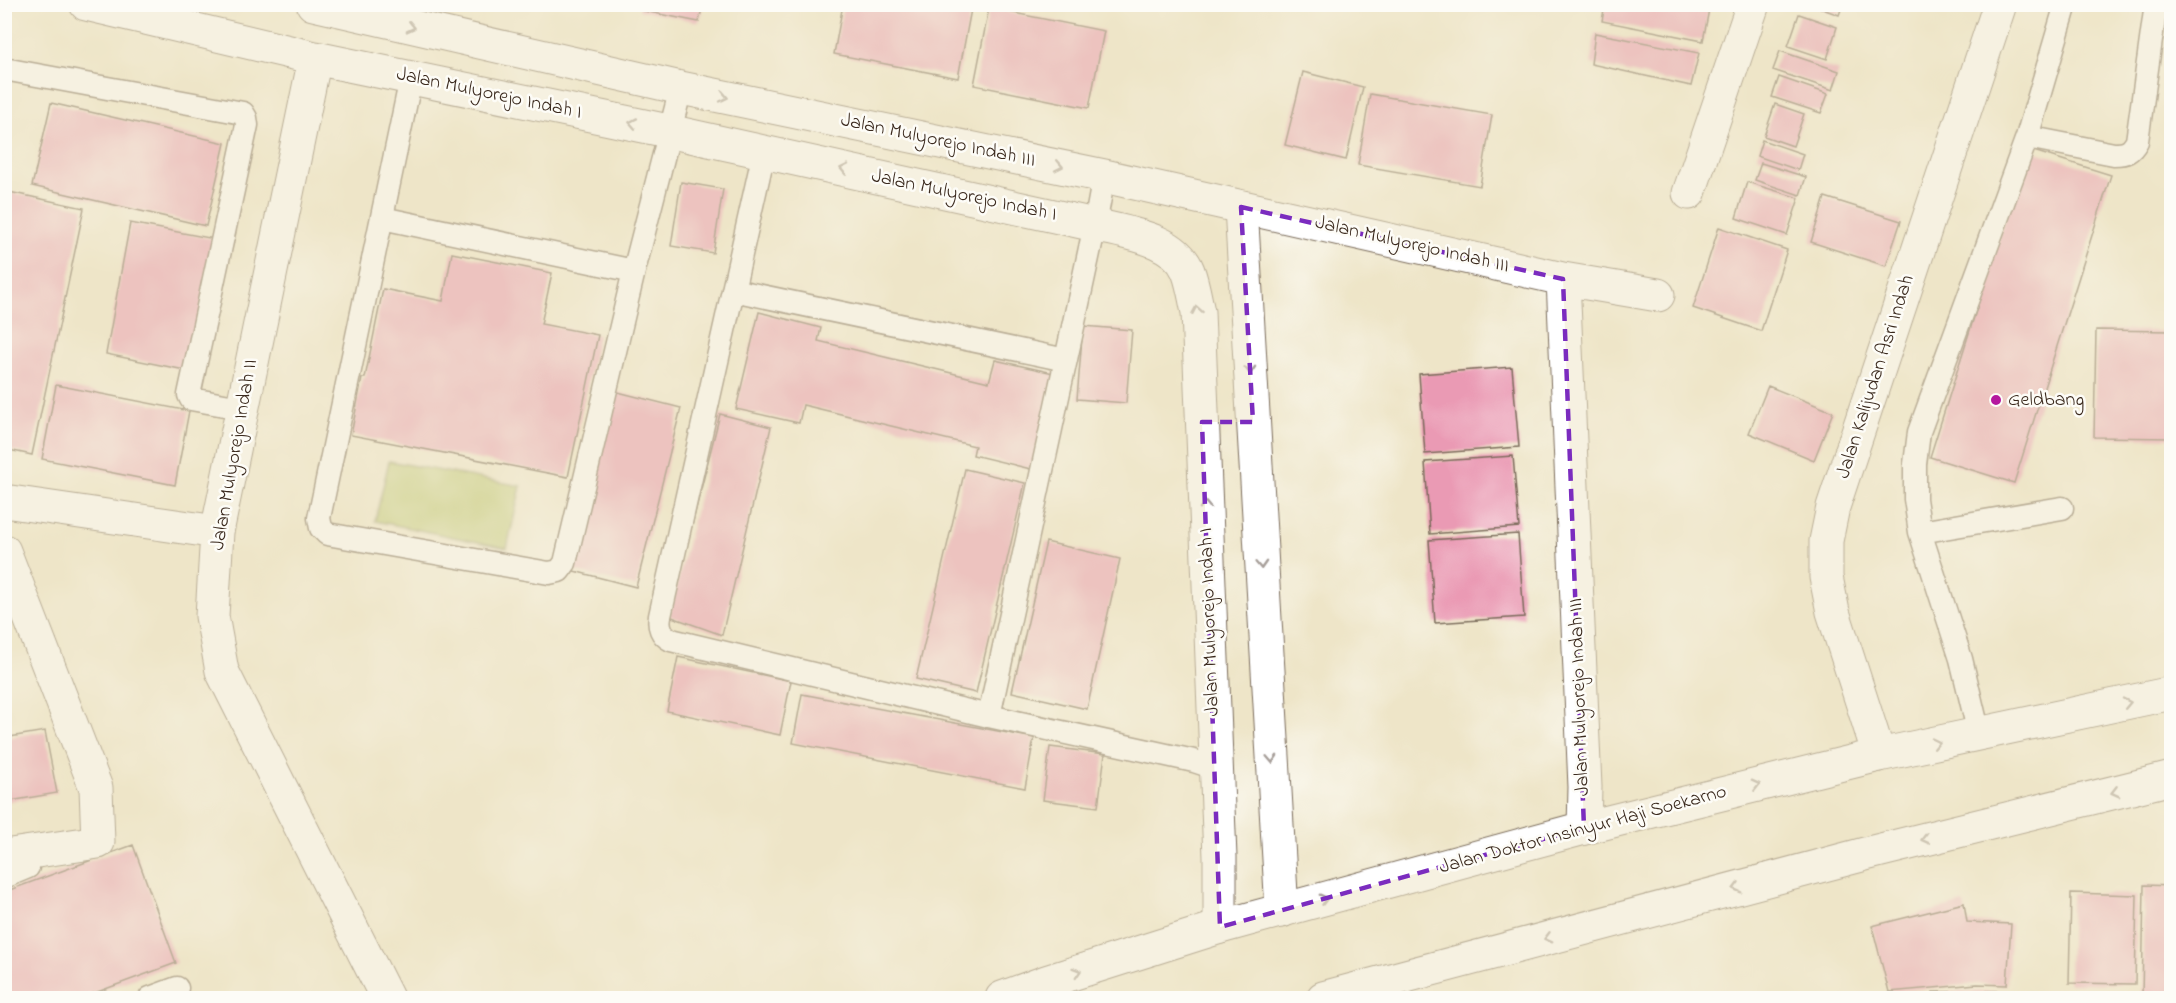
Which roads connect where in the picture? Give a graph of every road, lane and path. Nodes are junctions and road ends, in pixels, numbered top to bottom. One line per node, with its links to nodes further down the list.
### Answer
1 (86, 4): 7 (street, Jalan Mulyorejo Indah I)
2 (313, 4): 10 (street, Jalan Mulyorejo Indah III, one-way to 10)
3 (1753, 4): 15 (street)
4 (2000, 4): 35 (street, Jalan Kalijudan Asri Indah)
5 (2067, 4): 12 (lane)
6 (2156, 4): 12 (lane)
7 (315, 58): 9 (street, Jalan Mulyorejo Indah I); 24 (street, Jalan Mulyorejo Indah II)
8 (4, 69): 24 (lane)
9 (411, 78): 11 (street, Jalan Mulyorejo Indah I, one-way to 9); 17 (lane)
10 (681, 88): 11 (lane); 14 (street, Jalan Mulyorejo Indah III, one-way to 14)
11 (668, 130): 13 (street, Jalan Mulyorejo Indah I); 19 (lane)
12 (2027, 137): 30 (lane)
13 (764, 152): 18 (street, Jalan Mulyorejo Indah I, one-way to 13); 21 (lane)
14 (1104, 176): 16 (street, Jalan Mulyorejo Indah III); 18 (lane)
15 (1689, 193)
16 (1241, 207): 20 (street, Jalan Mulyorejo Indah III); 26 (street, one-way to 26)
17 (382, 219): 19 (lane); 19 (lane)
18 (1095, 225): 23 (lane); 25 (street, Jalan Mulyorejo Indah I, one-way to 18)
19 (634, 272)
20 (1563, 279): 22 (street, Jalan Mulyorejo Indah III); 38 (street, Jalan Mulyorejo Indah III)
21 (733, 290): 23 (lane); 33 (lane)
22 (1658, 296)
23 (1066, 360): 33 (lane)
24 (242, 408): 29 (street, Jalan Mulyorejo Indah II)
25 (1202, 422): 26 (street); 36 (street, Jalan Mulyorejo Indah I, one-way to 25)
26 (1253, 422): 41 (street, one-way to 41)
27 (4, 501): 29 (street)
28 (2062, 508): 30 (lane)
29 (217, 532): 45 (street, Jalan Mulyorejo Indah II)
30 (1920, 532): 34 (lane)
31 (4, 551): 39 (street)
32 (2172, 693): 34 (street, Jalan Doktor Insinyur Haji Soekarno, one-way to 32)
33 (989, 716): 36 (lane)
34 (1979, 734): 35 (street, Jalan Doktor Insinyur Haji Soekarno, one-way to 34)
35 (1878, 755): 38 (street, Jalan Doktor Insinyur Haji Soekarno, one-way to 35)
36 (1215, 768): 42 (street, Jalan Mulyorejo Indah I)
37 (2172, 778): 47 (street, one-way to 47)
38 (1584, 828): 41 (street, Jalan Doktor Insinyur Haji Soekarno, one-way to 38)
39 (16, 862): 40 (lane)
40 (4, 877)
41 (1282, 911): 42 (street, Jalan Doktor Insinyur Haji Soekarno)
42 (1220, 927): 46 (street, Jalan Doktor Insinyur Haji Soekarno, one-way to 42)
43 (177, 988): 44 (lane)
44 (150, 999)
45 (387, 999)
46 (1002, 999)
47 (1323, 999)

